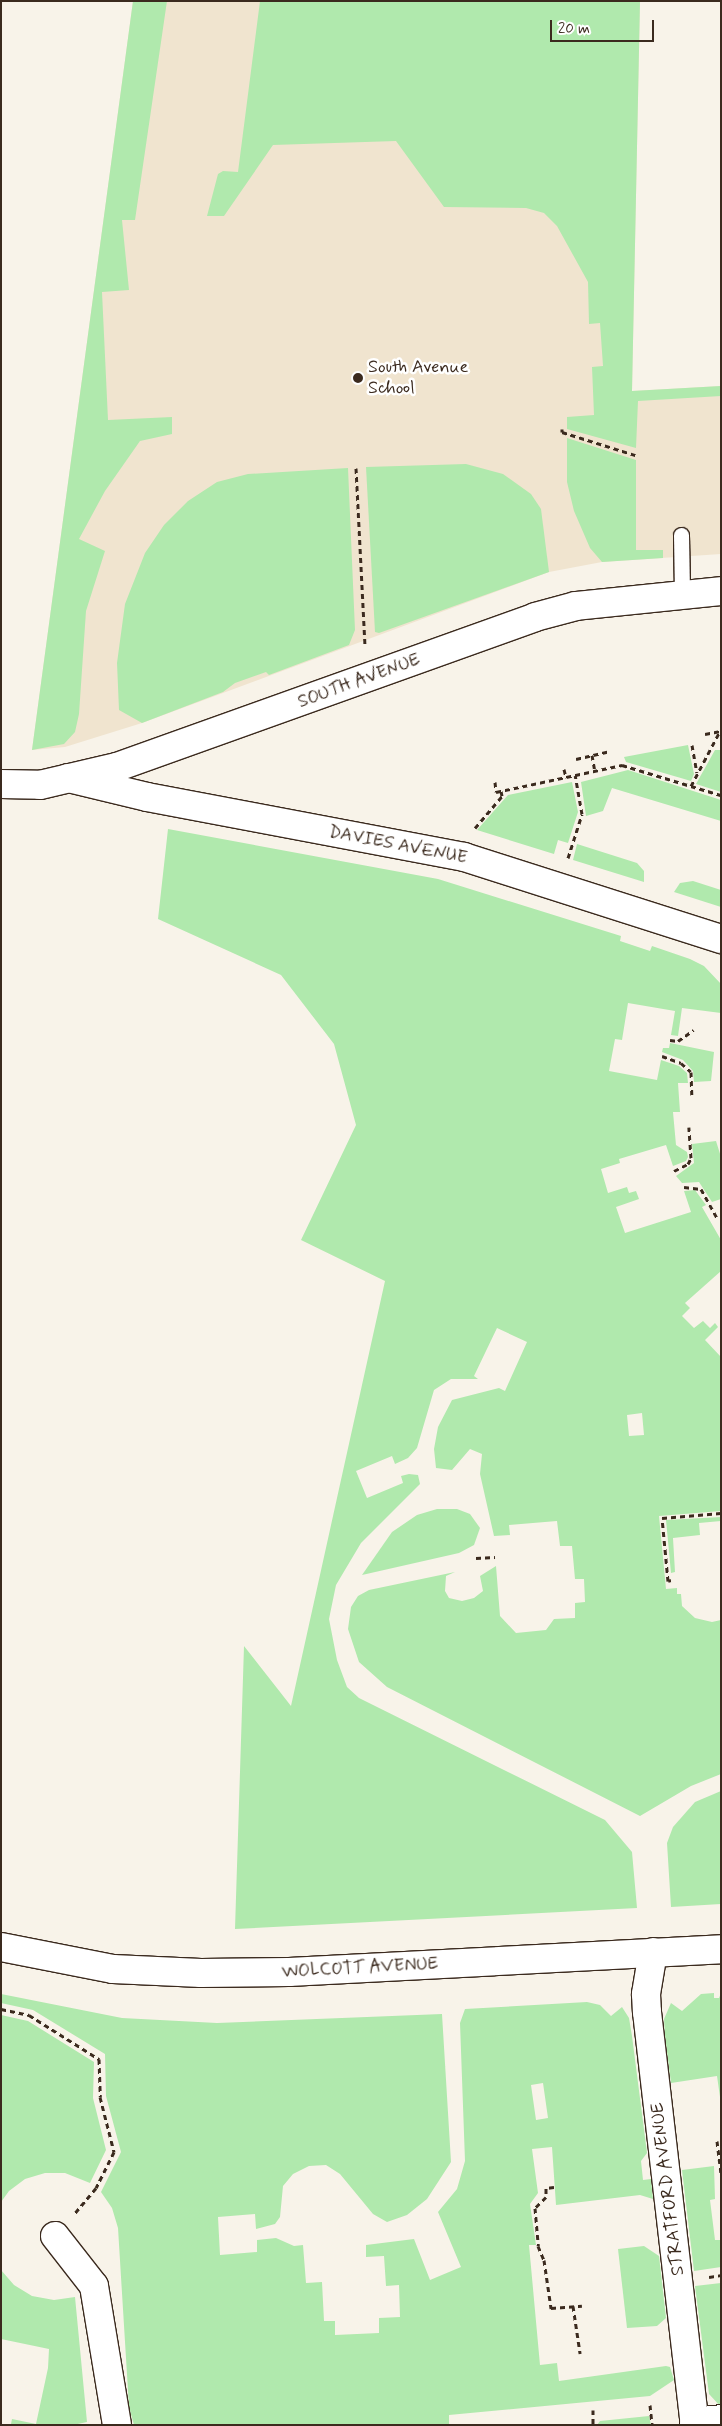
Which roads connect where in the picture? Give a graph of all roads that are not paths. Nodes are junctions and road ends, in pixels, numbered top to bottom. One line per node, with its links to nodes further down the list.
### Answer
1 (681, 535): 3 (lane)
2 (721, 591): 3 (street, SOUTH AVENUE)
3 (682, 594): 4 (street, SOUTH AVENUE)
4 (68, 778): 5 (street, SOUTH AVENUE); 6 (street, DAVIES AVENUE)
5 (1, 784)
6 (721, 939)
7 (1, 1947): 9 (street, WOLCOTT AVENUE)
8 (721, 1949): 9 (street, WOLCOTT AVENUE)
9 (653, 1952): 12 (street, STRATFORD AVENUE)
10 (55, 2236): 13 (street)
11 (721, 2419): 12 (street)
12 (694, 2423)
13 (117, 2425)

